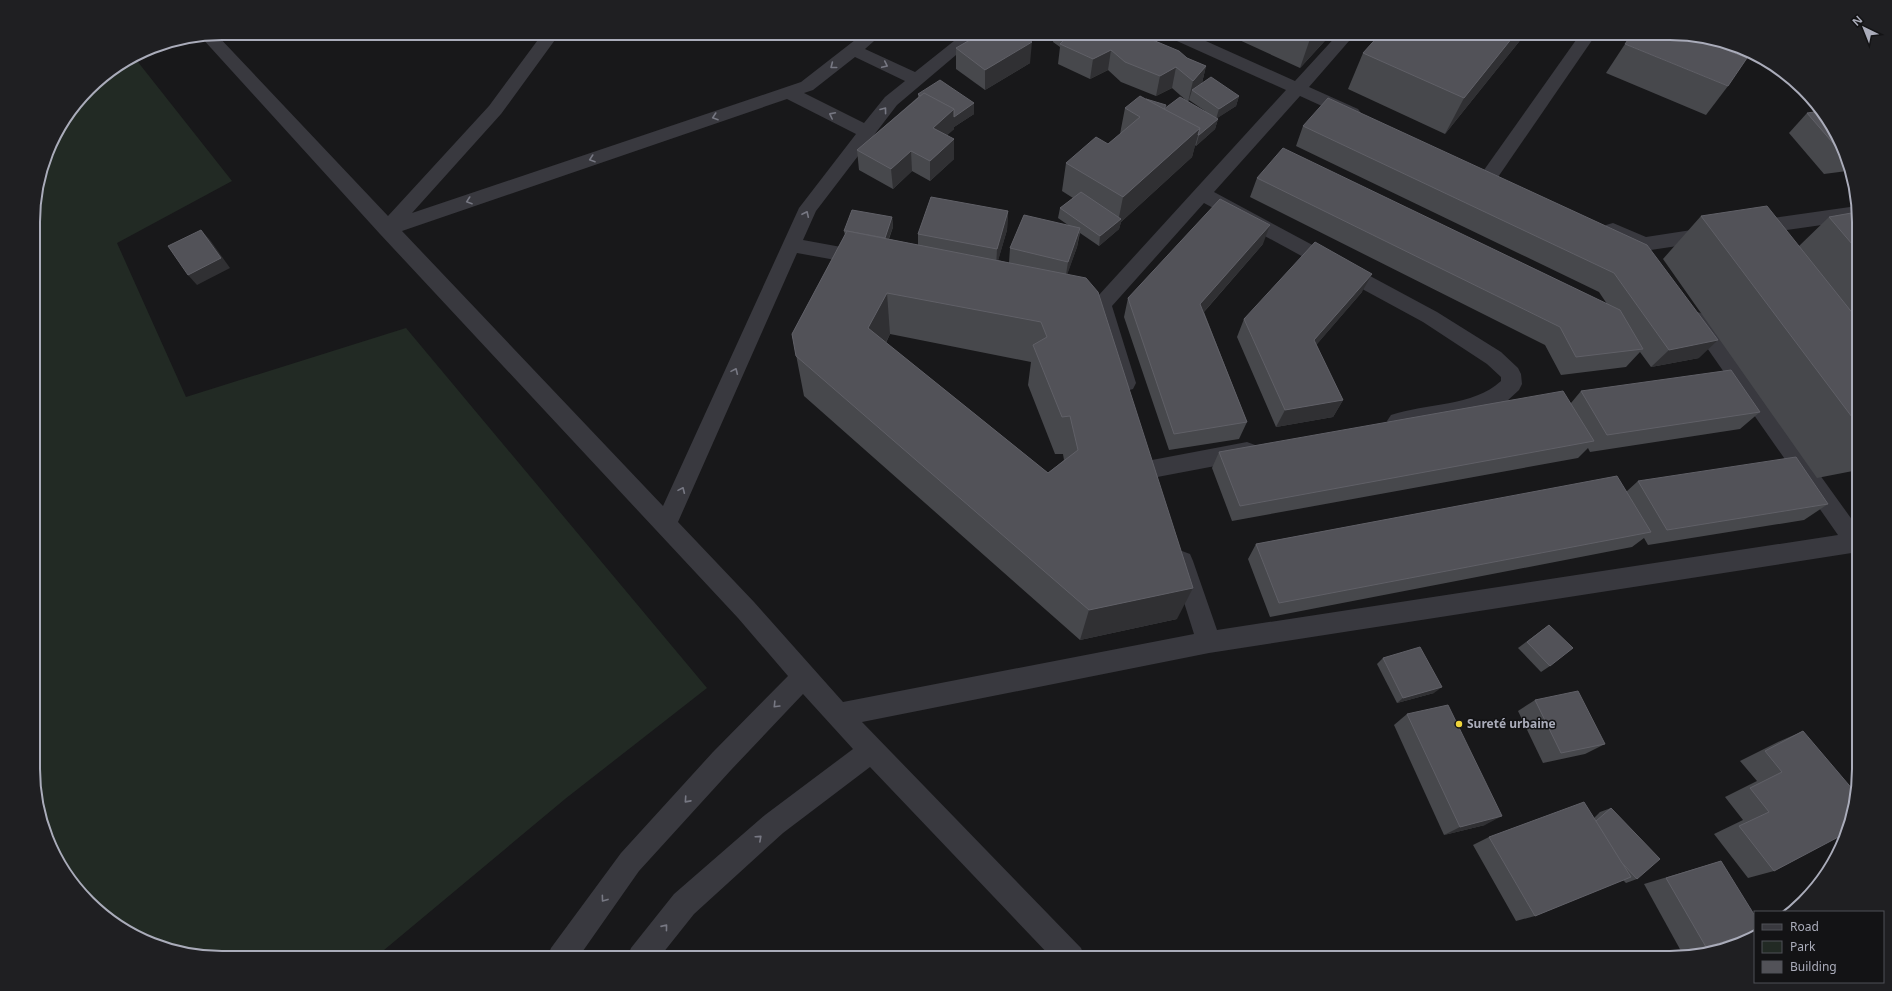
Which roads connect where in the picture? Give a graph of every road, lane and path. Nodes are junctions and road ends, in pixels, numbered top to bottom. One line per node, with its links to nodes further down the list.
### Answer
1 (212, 40): 19 (street)
2 (547, 40): 19 (street)
3 (866, 40): 8 (street)
4 (966, 40): 9 (street)
5 (1190, 40): 10 (street)
6 (1341, 40): 10 (street)
7 (1584, 40): 14 (street)
8 (854, 50): 9 (street, one-way to 9); 11 (street, one-way to 11)
9 (917, 80): 13 (street, one-way to 9)
10 (1296, 88): 12 (street); 15 (street)
11 (788, 92): 13 (street, one-way to 11); 19 (street, one-way to 19)
12 (1368, 120)
13 (867, 132): 21 (street, one-way to 13)
14 (1490, 175)
15 (1202, 194): 27 (street); 29 (street)
16 (1852, 214): 18 (street)
17 (1595, 222): 20 (street)
18 (1756, 228): 20 (street); 22 (street)
19 (387, 229): 32 (street)
20 (1644, 244): 24 (street)
21 (792, 245): 23 (street); 32 (street, one-way to 21)
22 (1771, 246)
23 (885, 262)
24 (1658, 263)
25 (1056, 295): 27 (street)
26 (1685, 302): 33 (street)
27 (1102, 304): 28 (street)
28 (1132, 401)
29 (1378, 426)
30 (1269, 447): 31 (street)
31 (1152, 469)
32 (666, 525): 37 (street)
33 (1852, 535)
34 (1852, 543): 36 (street)
35 (1177, 544): 36 (street)
36 (1209, 642): 38 (street)
37 (803, 676): 38 (street); 40 (street, one-way to 40)
38 (838, 715): 39 (street)
39 (872, 750): 41 (street, one-way to 39); 42 (street)
40 (567, 951)
41 (647, 951)
42 (1064, 951)

